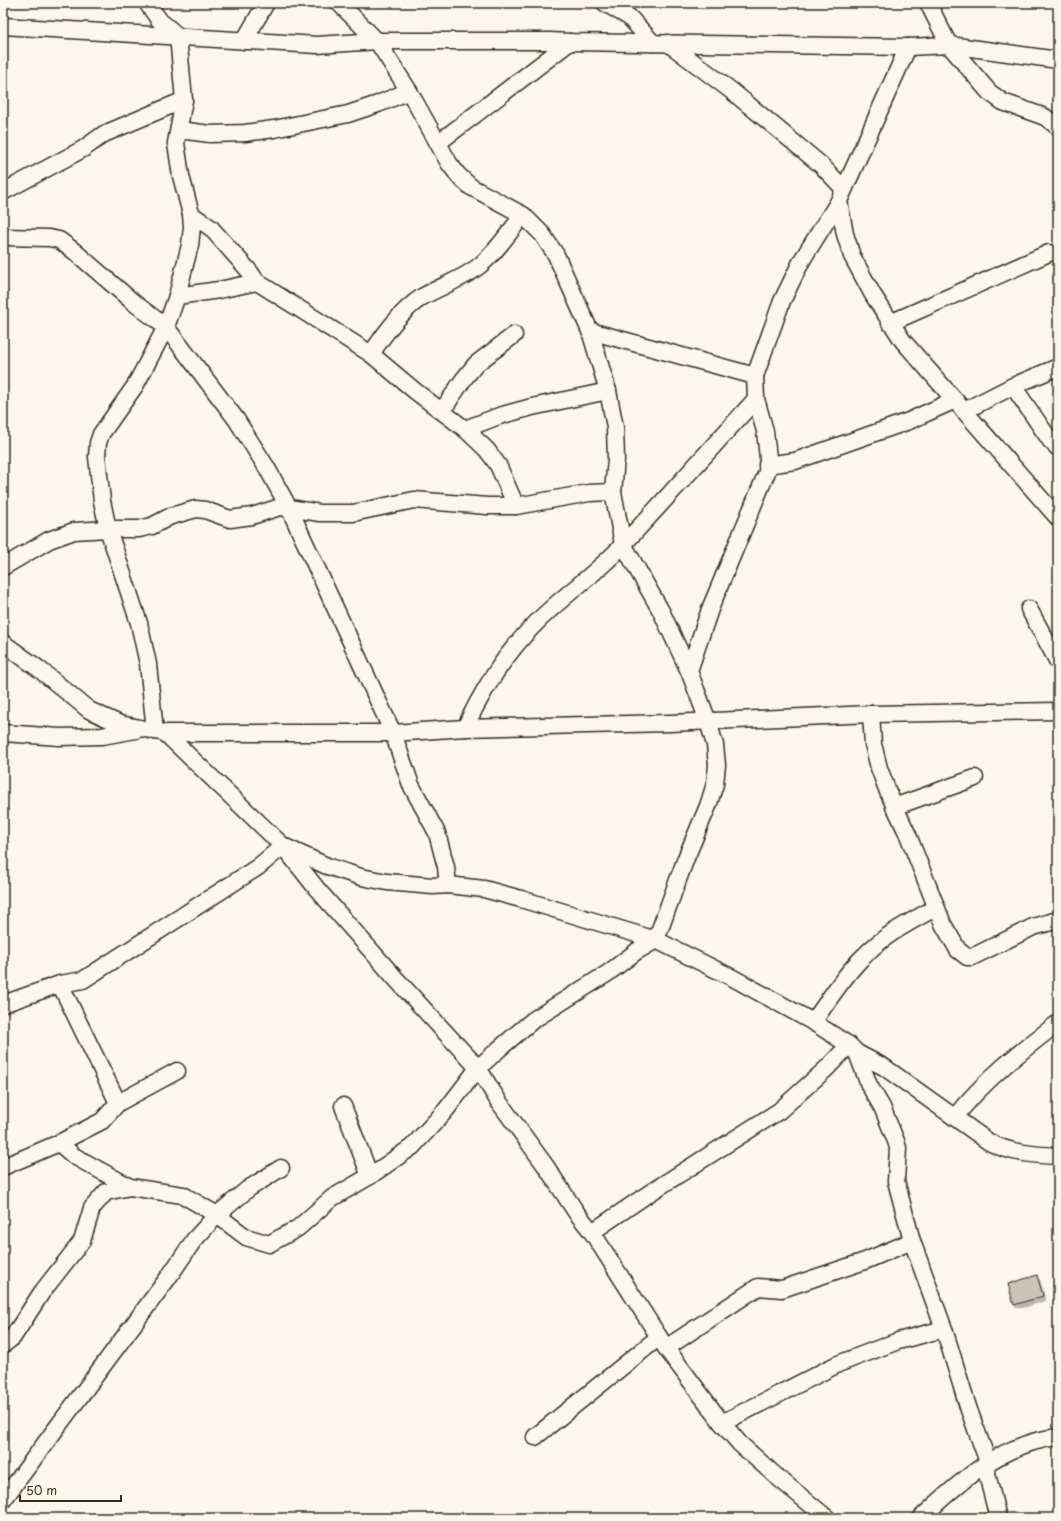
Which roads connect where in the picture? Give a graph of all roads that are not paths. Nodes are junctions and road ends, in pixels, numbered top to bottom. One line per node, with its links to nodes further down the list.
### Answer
1 (146, 3): 7 (street)
2 (266, 3): 8 (street)
3 (339, 3): 9 (street)
4 (605, 3): 11 (street)
5 (928, 3): 12 (street)
6 (3, 26): 7 (street)
7 (178, 36): 8 (street); 16 (street)
8 (244, 41): 9 (street)
9 (377, 41): 10 (street); 15 (street)
10 (570, 42): 11 (street); 19 (street)
11 (661, 43): 13 (street); 21 (street)
12 (949, 45): 13 (street); 14 (street); 17 (street)
13 (908, 47): 21 (street)
14 (1058, 60)
15 (409, 91): 18 (street); 19 (street)
16 (184, 100): 18 (street); 20 (street)
17 (1058, 127)
18 (179, 130): 22 (street)
19 (438, 142): 23 (street)
20 (3, 192)
21 (842, 195): 28 (street); 34 (street)
22 (191, 214): 26 (street); 27 (street)
23 (523, 215): 30 (street); 32 (street)
24 (3, 237): 29 (street)
25 (1049, 252): 28 (street)
26 (257, 282): 27 (street); 32 (street)
27 (177, 296): 29 (street)
28 (890, 323): 38 (street)
29 (166, 327): 45 (street); 47 (street)
30 (590, 331): 34 (street); 36 (street)
31 (514, 335): 39 (street)
32 (371, 354): 39 (street)
33 (1058, 367): 35 (street)
34 (755, 376): 37 (street)
35 (1013, 386): 38 (street); 41 (street)
36 (608, 391): 40 (street); 43 (street)
37 (756, 399): 42 (street); 48 (street)
38 (959, 405): 42 (street); 46 (street)
39 (442, 411): 40 (street)
40 (465, 429): 44 (street)
41 (1058, 448)
42 (768, 465): 53 (street)
43 (613, 492): 44 (street); 48 (street)
44 (516, 506): 45 (street)
45 (289, 508): 47 (street); 60 (street)
46 (1058, 518)
47 (108, 529): 49 (street); 58 (street)
48 (623, 544): 53 (street); 57 (street)
49 (3, 566)
50 (1029, 609): 52 (street)
51 (3, 642): 58 (street)
52 (1058, 662)
53 (689, 671): 56 (street)
54 (1058, 711): 55 (street)
55 (871, 714): 56 (street); 62 (street)
56 (708, 721): 57 (street); 67 (street)
57 (465, 728): 60 (street)
58 (154, 731): 59 (street); 60 (street); 63 (street)
59 (3, 733)
60 (393, 733): 64 (street)
61 (976, 778): 62 (street)
62 (894, 807): 65 (street)
63 (283, 846): 64 (street); 68 (street); 73 (street)
64 (448, 885): 67 (street)
65 (935, 908): 66 (street); 70 (street)
66 (1058, 920)
67 (656, 940): 70 (street); 73 (street)
68 (60, 984): 69 (street); 75 (street)
69 (3, 1004)
70 (813, 1022): 72 (street)
71 (1058, 1023): 77 (street)
72 (853, 1049): 77 (street); 85 (street); 86 (street)
73 (478, 1068): 82 (street); 85 (street)
74 (177, 1071): 75 (street)
75 (118, 1103): 78 (street)
76 (343, 1106): 82 (street)
77 (955, 1117): 79 (street)
78 (59, 1143): 80 (street); 83 (street)
79 (1058, 1156)
80 (3, 1167)
81 (281, 1168): 84 (street)
82 (370, 1176): 84 (street)
83 (130, 1187): 84 (street); 89 (street)
84 (217, 1215): 94 (street)
85 (592, 1232): 88 (street)
86 (912, 1241): 87 (street); 88 (street)
87 (944, 1329): 90 (street); 93 (street)
88 (663, 1343): 90 (street); 91 (street)
89 (3, 1345)
90 (722, 1424): 95 (street)
91 (535, 1437)
92 (1058, 1437): 93 (street)
93 (988, 1462): 96 (street); 97 (street)
94 (3, 1500)
95 (827, 1518)
96 (921, 1518)
97 (998, 1518)

